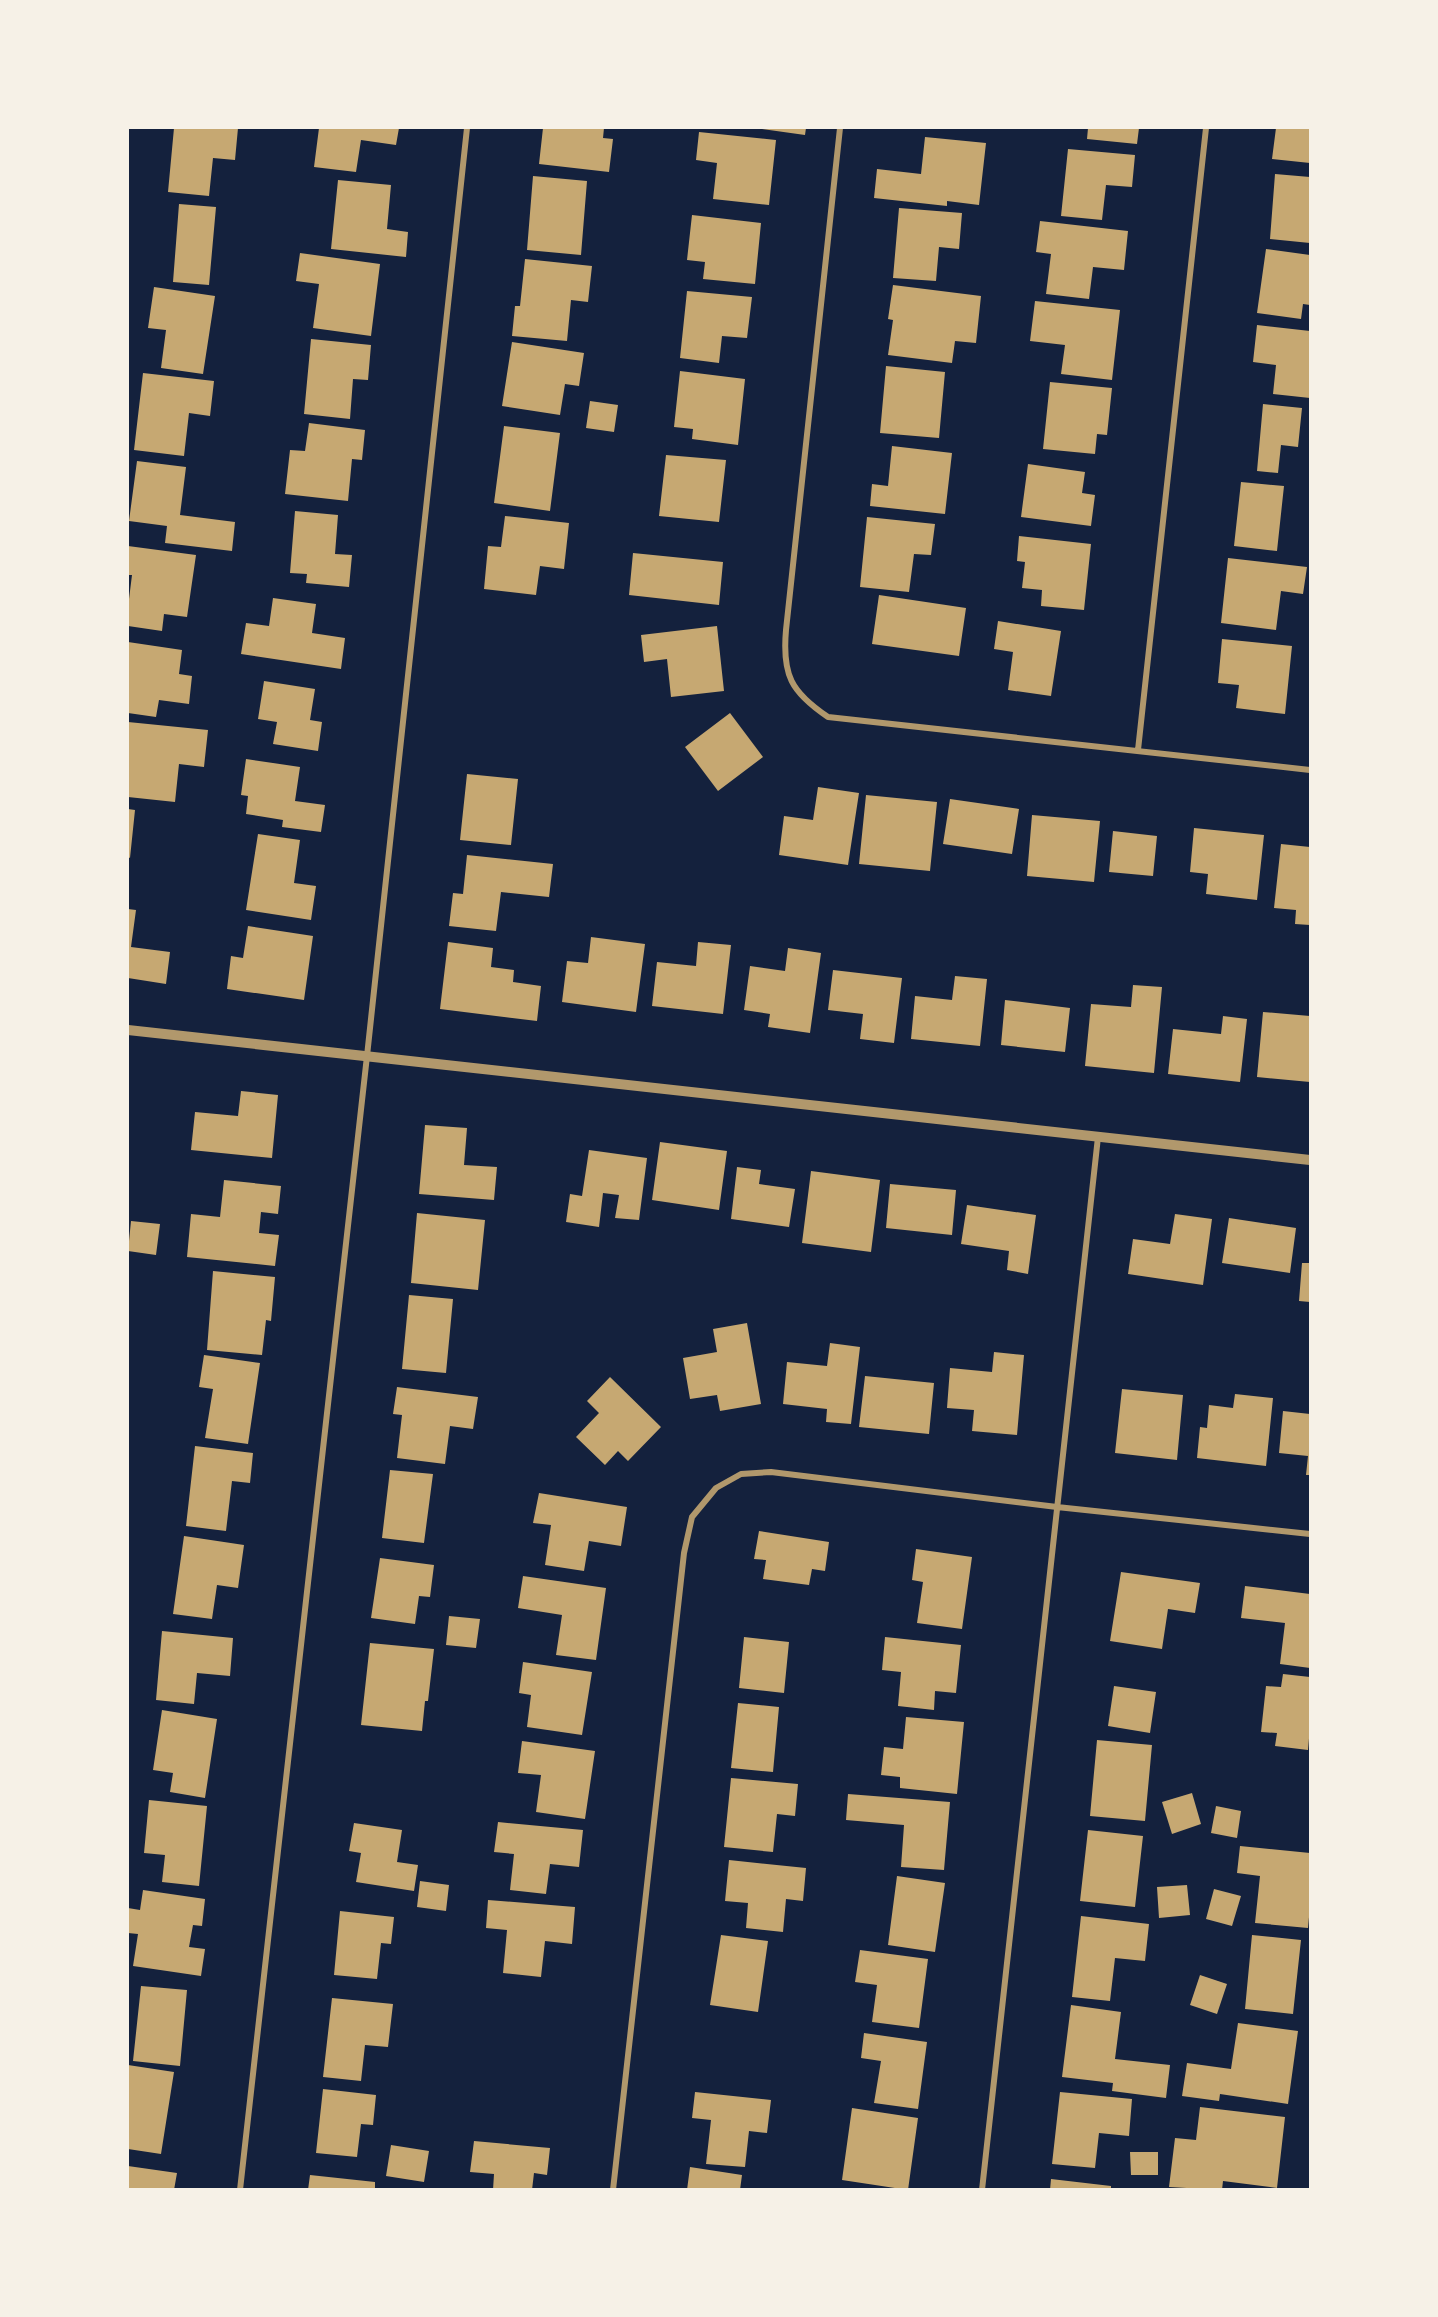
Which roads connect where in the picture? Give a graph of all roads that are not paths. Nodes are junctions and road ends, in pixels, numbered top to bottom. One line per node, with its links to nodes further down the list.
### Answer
1 (466, 128): 7 (street)
2 (840, 128): 4 (street)
3 (1206, 128): 4 (street)
4 (1138, 750): 5 (street)
5 (1311, 770)
6 (128, 1030): 7 (street)
7 (367, 1056): 8 (street); 12 (street)
8 (1098, 1137): 9 (street); 10 (street)
9 (1311, 1160)
10 (1057, 1507): 11 (street); 13 (street); 14 (street)
11 (1311, 1534)
12 (240, 2190)
13 (613, 2190)
14 (982, 2190)

